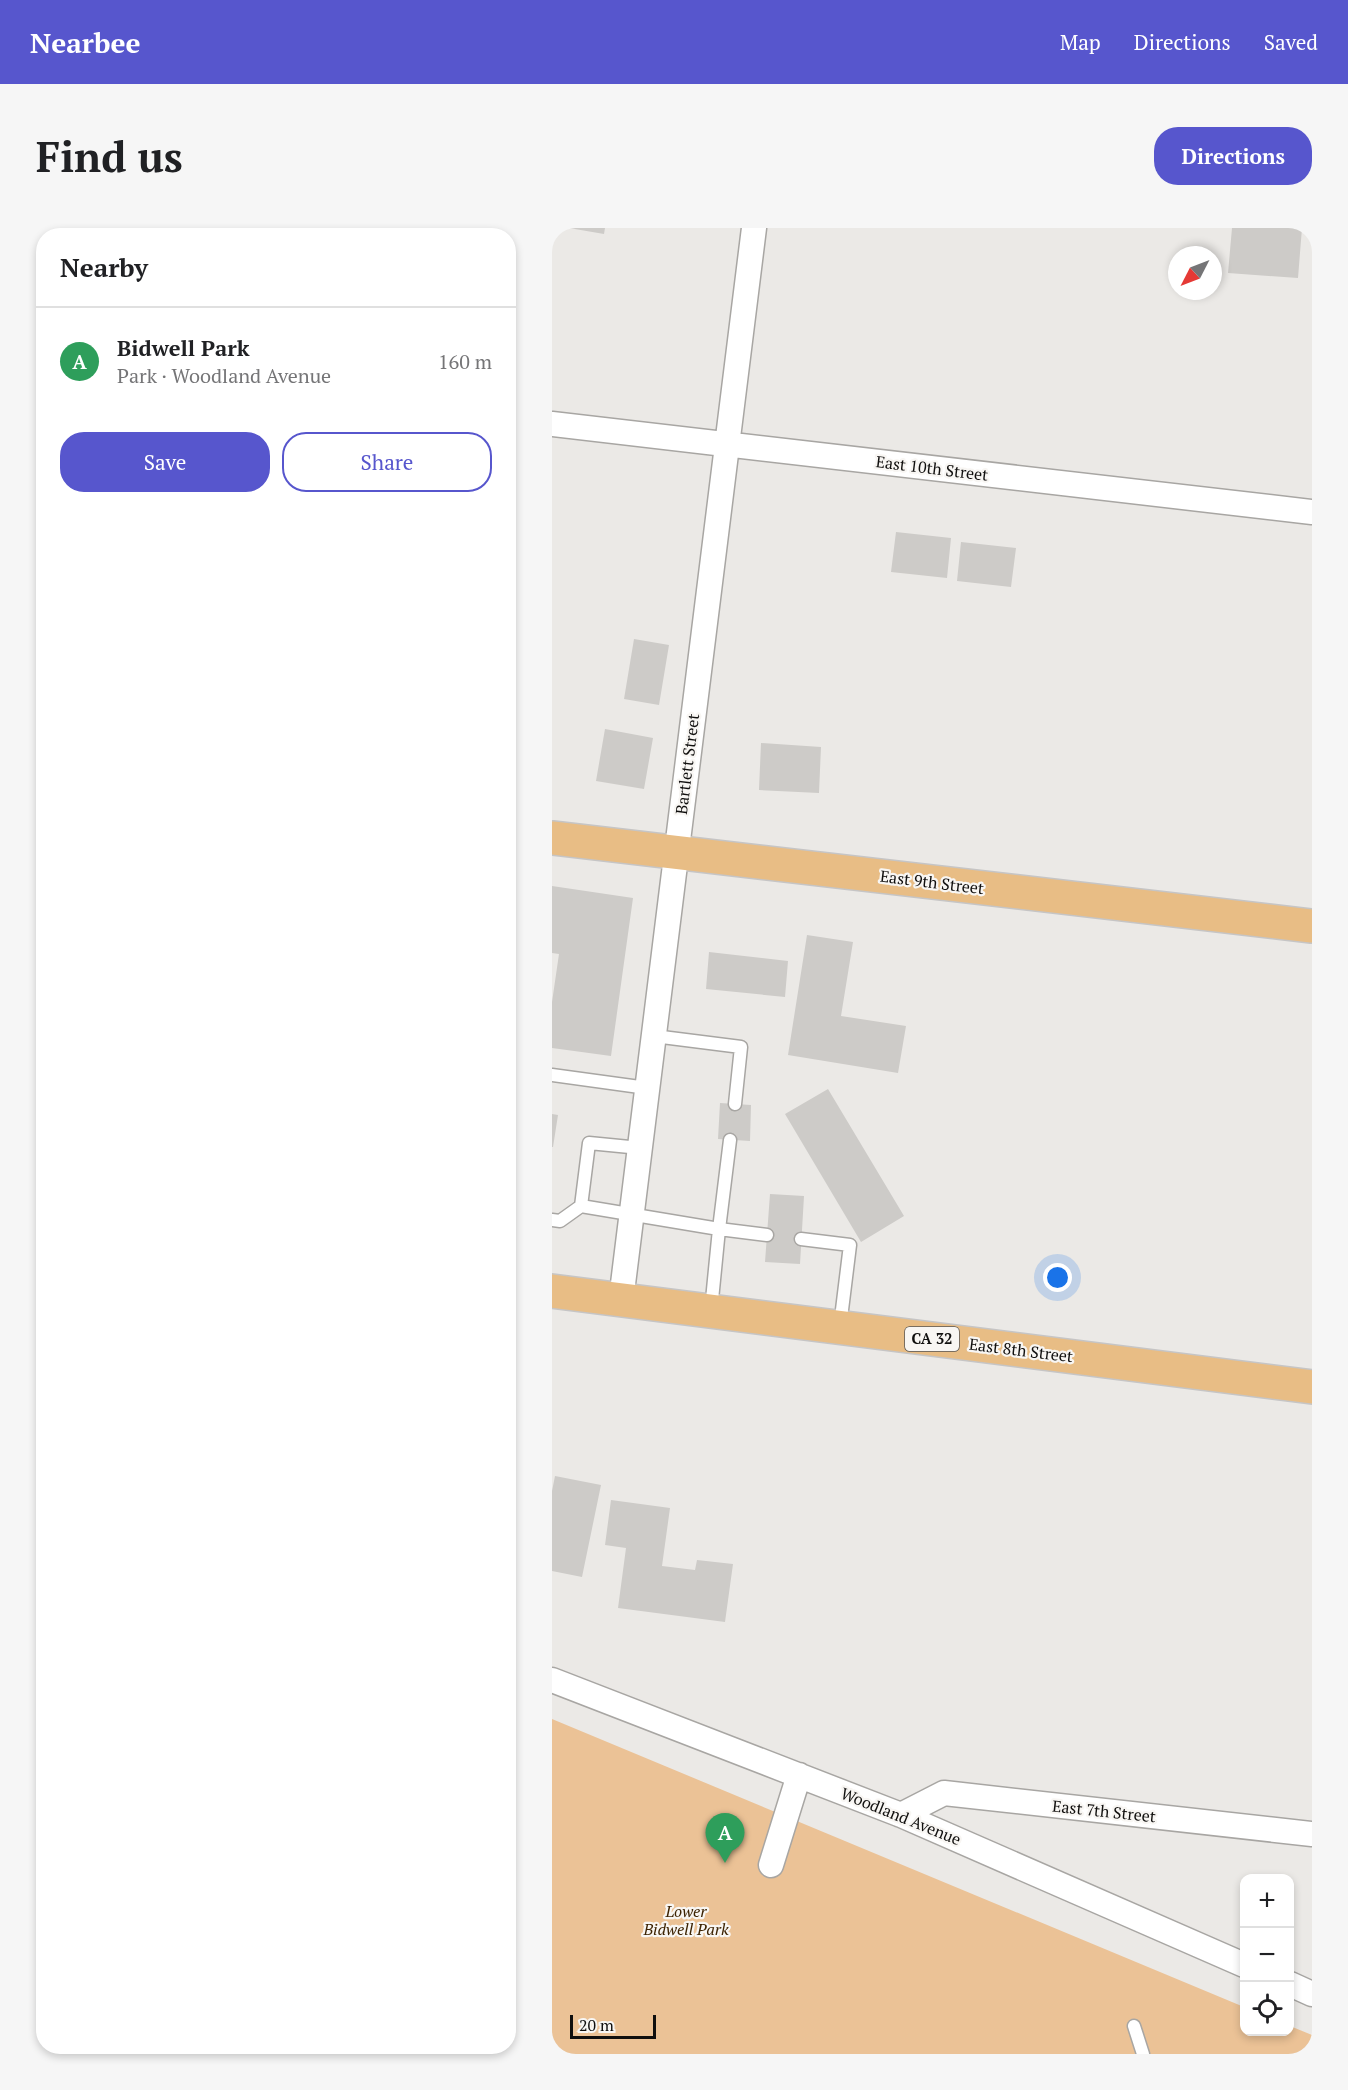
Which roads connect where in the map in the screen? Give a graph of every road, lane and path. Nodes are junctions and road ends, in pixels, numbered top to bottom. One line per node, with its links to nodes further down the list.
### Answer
1 (754, 228): 3 (street, Bartlett Street)
2 (552, 424): 3 (street, East 10th Street)
3 (726, 445): 4 (street, East 10th Street); 6 (street, Bartlett Street)
4 (1312, 512)
5 (552, 838): 6 (main road, East 9th Street)
6 (676, 853): 7 (main road, East 9th Street); 8 (street, Bartlett Street)
7 (1312, 926)
8 (654, 1036): 10 (street, Bartlett Street); 11 (lane)
9 (552, 1075): 10 (lane)
10 (647, 1088): 13 (street, Bartlett Street)
11 (735, 1104)
12 (730, 1140): 17 (lane)
13 (640, 1148): 14 (lane); 15 (street, Bartlett Street)
14 (581, 1206): 15 (lane); 16 (lane)
15 (632, 1215): 17 (lane); 21 (street, Bartlett Street)
16 (552, 1220)
17 (719, 1229): 18 (lane); 22 (lane)
18 (767, 1235)
19 (801, 1239): 23 (lane)
20 (552, 1291): 21 (main road, East 8th Street / CA 32)
21 (621, 1300): 22 (main road, East 8th Street / CA 32)
22 (711, 1311): 23 (main road, East 8th Street / CA 32)
23 (840, 1328): 24 (main road, East 8th Street / CA 32)
24 (1312, 1387)
25 (552, 1680): 26 (street, Woodland Avenue)
26 (799, 1775): 27 (street, Woodland Avenue); 29 (street)
27 (901, 1815): 28 (street, East 7th Street); 30 (street, Woodland Avenue)
28 (1312, 1834)
29 (771, 1865)
30 (1240, 1963)
31 (1294, 1986): 32 (street)
32 (1312, 1994)
33 (1134, 2026): 34 (lane)
34 (1143, 2054)

